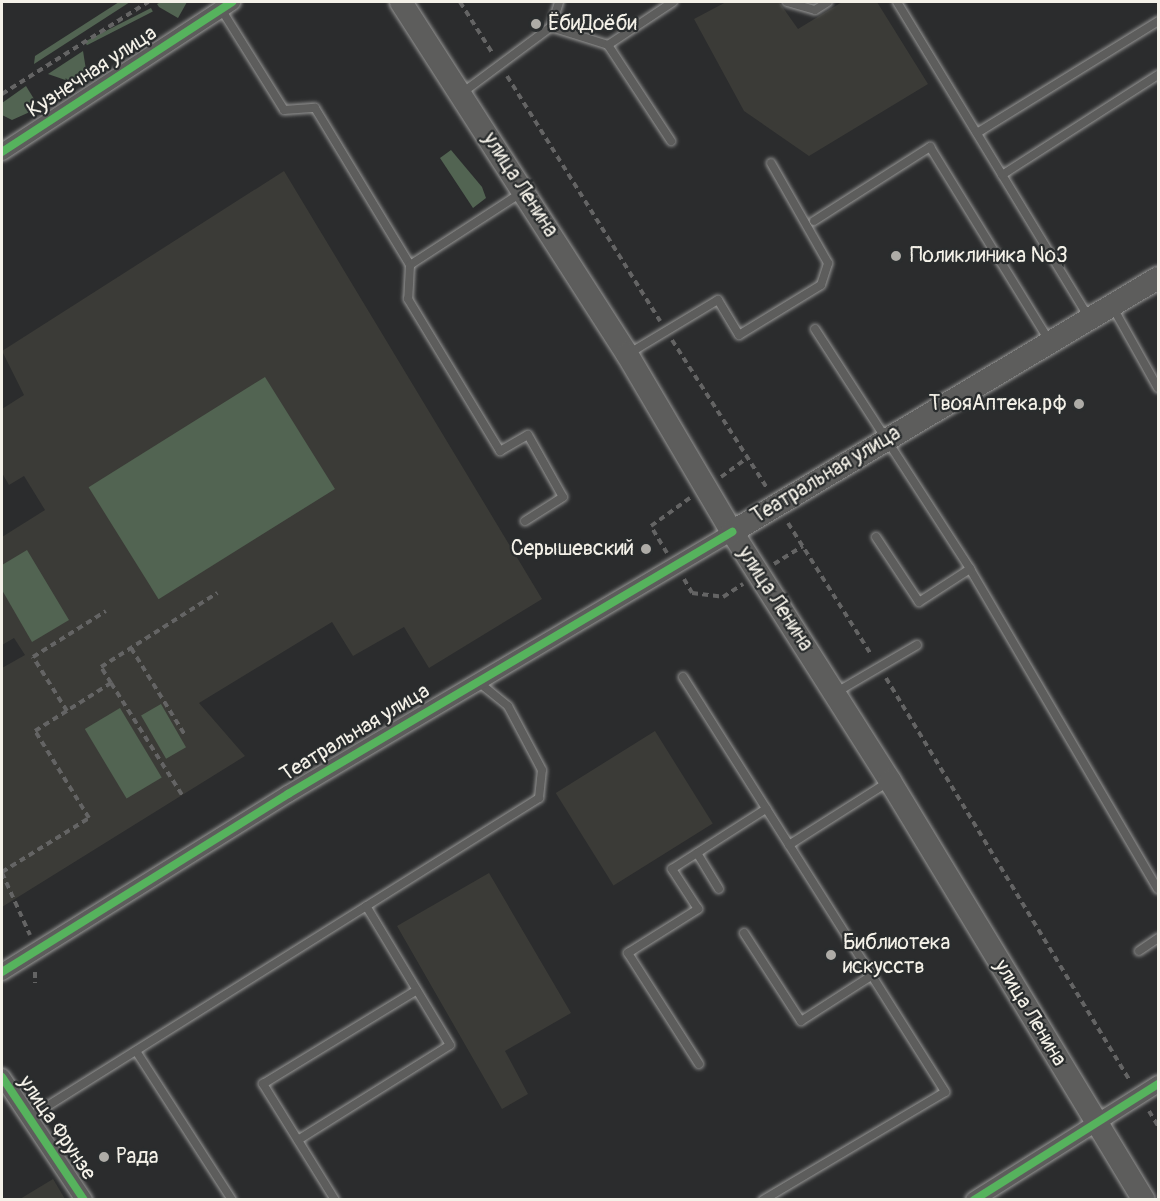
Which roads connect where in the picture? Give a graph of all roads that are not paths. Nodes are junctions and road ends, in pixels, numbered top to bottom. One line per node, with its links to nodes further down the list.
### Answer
1 (401, 2): 12 (main road, улица Ленина)
2 (559, 2): 9 (lane)
3 (673, 2): 10 (lane)
4 (787, 2): 5 (lane)
5 (828, 2)
6 (897, 2): 13 (lane)
7 (227, 5): 15 (street, Кузнечная улица); 20 (lane)
8 (1158, 21): 13 (lane)
9 (551, 27): 10 (lane); 12 (lane)
10 (608, 45): 14 (lane)
11 (1158, 75): 17 (lane)
12 (461, 93): 18 (main road, улица Ленина)
13 (977, 134): 17 (lane)
14 (670, 141)
15 (2, 152)
16 (771, 163): 26 (lane)
17 (1002, 175): 23 (lane)
18 (524, 191): 20 (lane); 26 (main road, улица Ленина)
19 (814, 221): 25 (lane)
20 (410, 265): 29 (lane)
21 (1158, 278): 22 (main road, Театральная улица)
22 (1112, 306): 23 (main road, Театральная улица); 27 (lane)
23 (1090, 319): 25 (main road, Театральная улица)
24 (815, 329): 28 (lane)
25 (1050, 343): 28 (main road, Театральная улица)
26 (627, 354): 30 (main road, улица Ленина)
27 (1158, 388)
28 (887, 439): 30 (main road, Театральная улица); 32 (lane)
29 (525, 521)
30 (732, 532): 35 (street, Театральная улица); 36 (main road, улица Ленина)
31 (876, 537): 32 (lane)
32 (970, 569): 42 (lane)
33 (917, 645): 36 (lane)
34 (683, 677): 38 (lane)
35 (478, 682): 43 (lane); 47 (street, Театральная улица)
36 (835, 693): 37 (main road, улица Ленина)
37 (890, 781): 39 (lane); 55 (main road, улица Ленина)
38 (766, 809): 39 (lane); 40 (lane)
39 (789, 845): 48 (lane)
40 (697, 853): 41 (lane); 51 (lane)
41 (719, 889)
42 (1158, 889)
43 (366, 906): 49 (lane); 50 (lane)
44 (744, 933): 48 (lane)
45 (1158, 938): 46 (lane)
46 (1139, 951)
47 (2, 972)
48 (871, 976): 60 (lane)
49 (417, 990): 56 (lane); 56 (lane)
50 (136, 1051): 54 (lane); 58 (lane)
51 (699, 1064)
52 (2, 1079): 54 (street, улица Фрунзе)
53 (1158, 1084): 55 (street)
54 (30, 1117): 57 (street, улица Фрунзе)
55 (1097, 1123): 61 (street); 62 (main road, улица Ленина)
56 (298, 1140): 59 (lane)
57 (84, 1200)
58 (232, 1200)
59 (335, 1200)
60 (763, 1200)
61 (974, 1200)
62 (1144, 1200)

